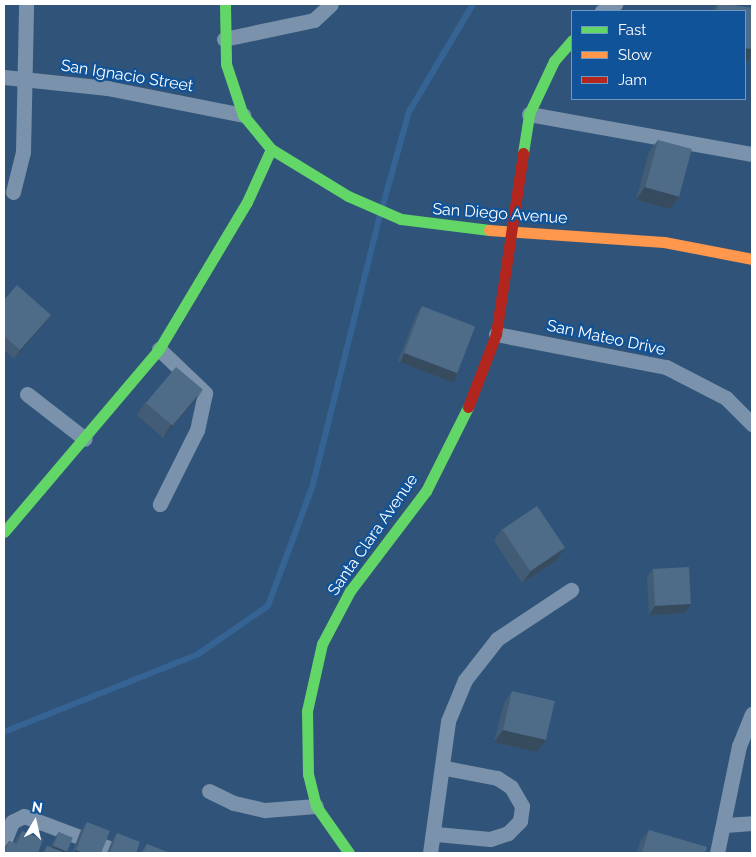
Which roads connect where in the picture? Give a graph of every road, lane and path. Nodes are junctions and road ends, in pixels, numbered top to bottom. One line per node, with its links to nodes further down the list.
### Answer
1 (26, 4): 9 (street)
2 (225, 4): 6 (street, San Diego Avenue)
3 (331, 4): 6 (street)
4 (615, 4): 5 (street)
5 (604, 10)
6 (224, 39): 11 (street, San Diego Avenue)
7 (571, 41): 10 (street, Santa Clara Avenue)
8 (4, 77): 9 (street, San Ignacio Street)
9 (24, 79): 11 (street, San Ignacio Street); 14 (street)
10 (529, 114): 13 (street); 15 (street, Santa Clara Avenue)
11 (243, 115): 12 (street, San Diego Avenue)
12 (271, 149): 15 (street, San Diego Avenue); 18 (street)
13 (752, 154)
14 (13, 192)
15 (510, 233): 16 (street, San Diego Avenue); 17 (street, Santa Clara Avenue)
16 (752, 258)
17 (496, 334): 20 (street, San Mateo Drive); 28 (street, Santa Clara Avenue)
18 (159, 349): 21 (street); 22 (street)
19 (27, 394): 21 (street)
20 (751, 420)
21 (85, 439): 23 (street)
22 (160, 504)
23 (4, 532)
24 (571, 590): 26 (street)
25 (752, 713): 30 (street)
26 (445, 768): 31 (street); 31 (street)
27 (209, 791): 28 (street)
28 (316, 806): 34 (street, Santa Clara Avenue)
29 (752, 823): 30 (street)
30 (725, 825): 36 (street)
31 (436, 834): 35 (street)
32 (4, 842): 33 (street)
33 (122, 853)
34 (349, 853)
35 (430, 853)
36 (717, 853)

